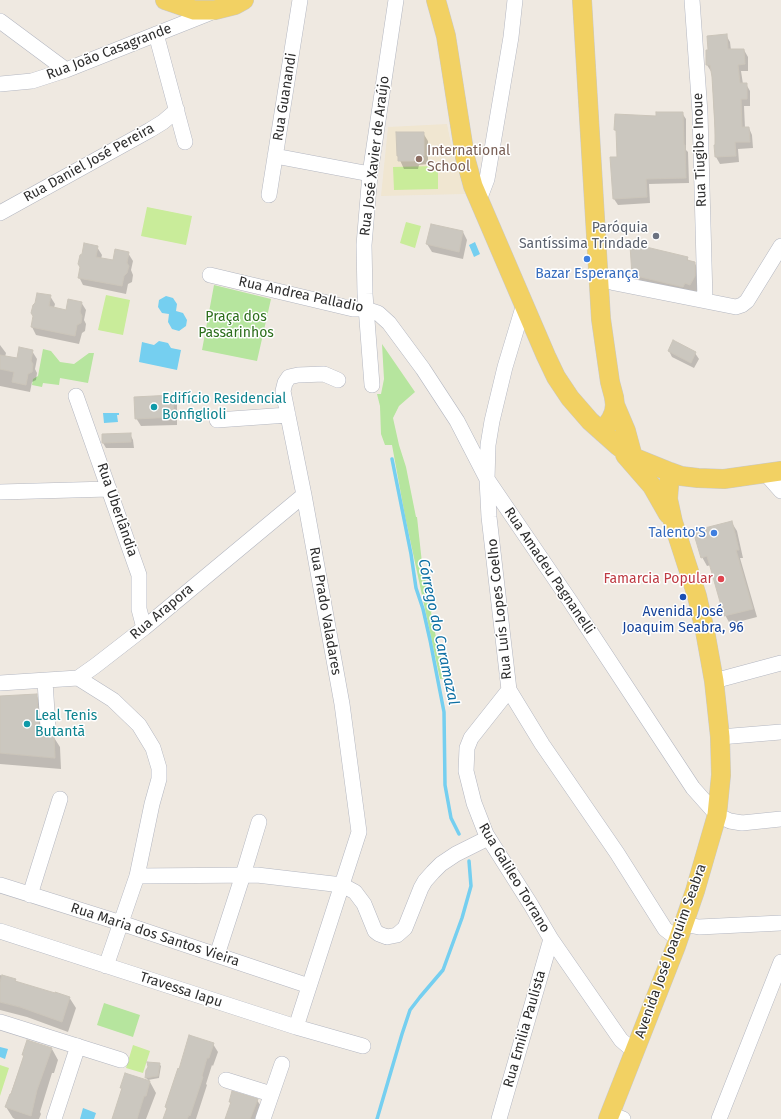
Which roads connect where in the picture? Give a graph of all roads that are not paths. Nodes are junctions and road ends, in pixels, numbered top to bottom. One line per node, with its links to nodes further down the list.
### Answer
1 (165, 0): 9 (main road)
2 (244, 0): 9 (main road)
3 (300, 0): 16 (street, Rua Guanandi)
4 (396, 0): 17 (street, Rua José Xavier de Araújo)
5 (436, 0): 19 (main road)
6 (515, 0): 19 (street)
7 (582, 0): 23 (main road)
8 (692, 0): 24 (street, Rua Tiugibe Inoue)
9 (215, 10): 11 (street, Rua João Casagrande)
10 (0, 21): 12 (street)
11 (156, 34): 12 (street, Rua João Casagrande); 14 (street)
12 (66, 70): 13 (street, Rua João Casagrande)
13 (0, 84)
14 (177, 110): 15 (street); 20 (street, Rua Daniel José Pereira)
15 (185, 142)
16 (275, 156): 17 (street); 18 (street, Rua Guanandi)
17 (370, 174): 26 (street, Rua José Xavier de Araújo)
18 (269, 195)
19 (479, 200): 25 (main road)
20 (0, 213)
21 (781, 246): 24 (street)
22 (210, 275): 26 (street, Rua Andrea Palladio)
23 (599, 278): 24 (street); 29 (main road)
24 (705, 300)
25 (524, 304): 35 (main road); 39 (street, Rua Luís Lopes Coelho)
26 (366, 309): 27 (street, Rua Andrea Palladio); 30 (street, Rua José Xavier de Araújo)
27 (389, 323): 39 (street, Rua Amadeu Pagnanelli)
28 (338, 380): 33 (street, Rua Prado Valadares)
29 (610, 382): 32 (main road); 35 (main road)
30 (372, 385)
31 (76, 396): 40 (street, Rua Uberlândia)
32 (615, 405): 35 (main road); 36 (main road)
33 (288, 415): 34 (street); 43 (street, Rua Prado Valadares)
34 (217, 420)
35 (596, 427): 36 (main road)
36 (625, 452): 37 (main road); 44 (main road, Avenida José Joaquim Seabra)
37 (670, 472): 38 (main road); 44 (main road, Avenida José Joaquim Seabra)
38 (773, 472): 41 (street)
39 (487, 479): 51 (street, Rua Luís Lopes Coelho); 56 (street, Rua Amadeu Pagnanelli)
40 (109, 489): 42 (street); 45 (street, Rua Uberlândia)
41 (781, 490)
42 (0, 492)
43 (304, 495): 45 (street, Rua Arapora); 62 (street, Rua Prado Valadares)
44 (673, 522): 49 (main road, Avenida José Joaquim Seabra)
45 (144, 628): 47 (street, Rua Arapora)
46 (781, 663): 49 (street)
47 (78, 678): 48 (street); 61 (street)
48 (45, 680): 50 (street); 52 (street)
49 (714, 682): 54 (main road, Avenida José Joaquim Seabra)
50 (0, 683)
51 (509, 690): 59 (street, Rua Galileo Torrano); 68 (street, Rua Luís Lopes Coelho)
52 (48, 728)
53 (781, 732): 54 (street)
54 (720, 737): 56 (main road, Avenida José Joaquim Seabra)
55 (60, 799): 64 (street)
56 (717, 815): 57 (street); 68 (main road, Avenida José Joaquim Seabra)
57 (781, 819)
58 (259, 822): 60 (street)
59 (488, 838): 62 (street); 69 (street, Rua Galileo Torrano)
60 (243, 875): 61 (street); 62 (street); 70 (street)
61 (137, 876): 65 (street)
62 (342, 884): 73 (street)
63 (0, 885): 64 (street, Rua Maria dos Santos Vieira)
64 (30, 895): 65 (street, Rua Maria dos Santos Vieira)
65 (121, 923): 70 (street, Rua Maria dos Santos Vieira); 72 (street)
66 (781, 923): 68 (street)
67 (0, 931): 72 (street, Travessa Iapu)
68 (681, 931): 78 (main road, Avenida José Joaquim Seabra)
69 (551, 939): 78 (street, Rua Galileo Torrano); 86 (street, Rua Emilia Paulista)
70 (217, 955): 73 (street, Rua Maria dos Santos Vieira)
71 (781, 962): 87 (street)
72 (106, 966): 75 (street, Travessa Iapu)
73 (309, 986): 75 (street)
74 (0, 1022): 76 (street)
75 (296, 1027): 77 (street, Travessa Iapu)
76 (78, 1046): 79 (street); 84 (street)
77 (363, 1046)
78 (635, 1052): 83 (main road, Avenida José Joaquim Seabra)
79 (120, 1060)
80 (282, 1064): 82 (street)
81 (226, 1080): 82 (street)
82 (272, 1094): 85 (street)
83 (614, 1117)
84 (54, 1119)
85 (263, 1119)
86 (499, 1119)
87 (719, 1119)

